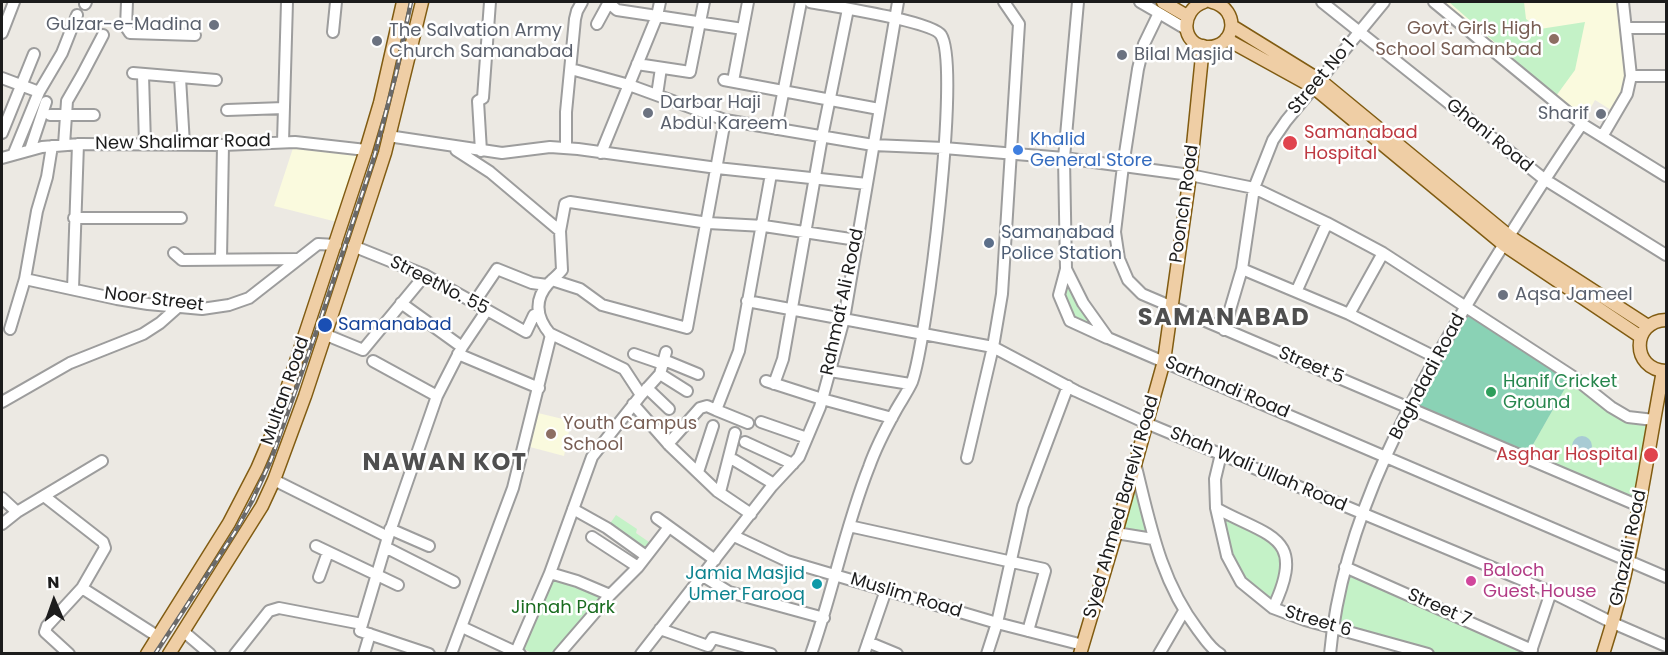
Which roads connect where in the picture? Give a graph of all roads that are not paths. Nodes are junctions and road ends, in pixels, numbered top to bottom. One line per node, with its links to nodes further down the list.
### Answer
1 (14, 2): 38 (street)
2 (127, 2): 40 (street)
3 (287, 2): 60 (street)
4 (336, 2): 36 (street)
5 (403, 2): 85 (main road, Multan Road)
6 (422, 2): 71 (main road, Multan Road)
7 (490, 2): 86 (street)
8 (582, 2): 46 (street)
9 (609, 2): 28 (street); 31 (street)
10 (660, 2): 28 (street)
11 (704, 2): 30 (street)
12 (748, 2): 35 (street)
13 (801, 2): 55 (street)
14 (810, 2): 26 (street)
15 (898, 2): 29 (street, Rahmat Ali Road)
16 (1004, 2): 89 (street)
17 (1078, 2): 91 (street)
18 (1140, 2): 24 (street)
19 (1176, 2): 25 (main road)
20 (1322, 2): 37 (street, Ghani Road)
21 (1384, 2): 37 (street, Street No 1)
22 (1434, 2): 67 (street)
23 (1623, 2): 33 (street)
24 (1161, 7): 25 (main road); 92 (street, Street 5)
25 (1201, 7): 32 (main road); 42 (main road)
26 (848, 9): 29 (street); 58 (street)
27 (77, 15): 56 (street)
28 (657, 16): 30 (street); 44 (street)
29 (895, 18): 61 (street, Rahmat Ali Road); 83 (street)
30 (700, 23): 35 (street); 45 (street)
31 (597, 24)
32 (1232, 26): 41 (main road); 52 (main road)
33 (1626, 28): 34 (street); 47 (street)
34 (1666, 28)
35 (743, 30): 55 (street)
36 (333, 32)
37 (1359, 32): 52 (street, Street No 1); 98 (street, Ghani Road)
38 (2, 33)
39 (103, 35): 65 (street)
40 (195, 35)
41 (1226, 39): 42 (main road); 52 (main road)
42 (1203, 46): 95 (main road, Poonch Road)
43 (34, 54): 54 (street)
44 (637, 64): 45 (street); 53 (street)
45 (661, 68): 57 (street)
46 (571, 69): 53 (street); 82 (street)
47 (1631, 76): 48 (street); 70 (street)
48 (1666, 76)
49 (2, 78): 54 (street)
50 (180, 78): 51 (street); 75 (street); 76 (street)
51 (216, 80)
52 (1317, 84): 100 (street, Street No 1); 109 (main road)
53 (629, 85): 57 (street); 88 (street)
54 (21, 86): 56 (street); 69 (street)
55 (783, 91): 58 (street); 68 (street)
56 (39, 92): 87 (street)
57 (657, 95): 66 (street)
58 (829, 99): 61 (street); 72 (street)
59 (46, 102): 84 (street)
60 (284, 108): 62 (street); 73 (street)
61 (879, 109): 79 (street, Rahmat Ali Road)
62 (227, 110)
63 (94, 114): 65 (street)
64 (50, 115): 65 (street)
65 (65, 115): 77 (street)
66 (725, 120): 68 (street); 93 (street)
67 (1582, 124): 70 (street); 98 (street, Baghdadi Road)
68 (776, 129): 72 (street)
69 (2, 133)
70 (1603, 135): 96 (street)
71 (388, 136): 81 (street); 111 (main road, Multan Road)
72 (822, 137): 79 (street); 97 (street)
73 (283, 142): 78 (street, New Shalimar Road); 85 (street, New Shalimar Road)
74 (78, 144): 75 (street, New Shalimar Road); 77 (street, New Shalimar Road); 101 (street)
75 (145, 144): 76 (street, New Shalimar Road)
76 (184, 144): 78 (street, New Shalimar Road)
77 (64, 145): 80 (street, New Shalimar Road)
78 (223, 145): 115 (street)
79 (873, 145): 83 (street); 99 (street, Rahmat Ali Road)
80 (52, 146): 84 (street, New Shalimar Road); 120 (street)
81 (452, 147): 86 (street); 106 (street)
82 (566, 148): 86 (street); 88 (street)
83 (944, 148): 89 (street); 141 (street)
84 (30, 150): 87 (street, New Shalimar Road)
85 (366, 150): 110 (main road, Multan Road)
86 (481, 151)
87 (14, 153): 90 (street, New Shalimar Road)
88 (601, 153): 93 (street)
89 (1011, 153): 91 (street); 143 (street)
90 (2, 158)
91 (1064, 158): 92 (street); 117 (street)
92 (1123, 166): 95 (street); 130 (street, Street 5)
93 (717, 168): 94 (street); 103 (street)
94 (771, 174): 97 (street); 105 (street)
95 (1190, 175): 100 (street); 130 (main road, Poonch Road)
96 (1666, 176)
97 (814, 178): 99 (street); 107 (street)
98 (1544, 179): 109 (street, Baghdadi Road); 114 (street, Ghani Road)
99 (867, 184): 108 (street, Rahmat Ali Road)
100 (1254, 188): 104 (street); 118 (street, Street No 1)
101 (74, 218): 102 (street); 122 (street)
102 (181, 218)
103 (708, 223): 105 (street); 106 (street); 121 (street)
104 (1327, 223): 113 (street); 123 (street)
105 (761, 226): 107 (street); 124 (street)
106 (560, 231): 121 (street)
107 (805, 232): 108 (street); 129 (street)
108 (857, 240): 134 (street, Rahmat Ali Road)
109 (1507, 240): 127 (street, Baghdadi Road); 138 (main road)
110 (336, 245): 116 (street, Noor Street); 205 (main road, Multan Road)
111 (353, 246): 119 (street, StreetNo. 55); 140 (main road, Multan Road)
112 (174, 253): 115 (street)
113 (1383, 253): 127 (street); 133 (street)
114 (1666, 255)
115 (220, 259): 116 (street)
116 (297, 259): 128 (street, Noor Street)
117 (1066, 268): 142 (street); 142 (street, Sarhandi Road)
118 (1242, 268): 123 (street); 137 (street, Street No 1)
119 (425, 275): 125 (street); 126 (street, StreetNo. 55)
120 (25, 279): 122 (street, Noor Street); 136 (street)
121 (550, 282): 126 (street); 132 (street)
122 (73, 289): 128 (street, Noor Street)
123 (1297, 290): 133 (street)
124 (747, 301): 129 (street, Shah Wali Ullah Road); 164 (street)
125 (401, 303): 140 (street); 144 (street)
126 (474, 303): 131 (street, StreetNo. 55)
127 (1466, 306): 146 (street, Baghdadi Road); 166 (street)
128 (178, 307): 160 (street)
129 (792, 308): 134 (street, Shah Wali Ullah Road); 159 (street)
130 (1170, 308): 137 (street, Street 5); 148 (main road, Poonch Road)
131 (487, 310): 132 (street, StreetNo. 55); 144 (street)
132 (539, 314): 139 (street)
133 (1349, 314): 146 (street)
134 (844, 319): 141 (street, Shah Wali Ullah Road); 150 (street, Rahmat Ali Road)
135 (1666, 320): 138 (main road)
136 (10, 329)
137 (1224, 330): 162 (street, Street 5)
138 (1645, 332): 151 (main road)
139 (549, 333): 155 (street); 157 (street)
140 (324, 334): 183 (main road, Multan Road)
141 (923, 334): 143 (street, Shah Wali Ullah Road); 153 (street)
142 (1108, 338): 148 (street, Sarhandi Road)
143 (993, 347): 154 (street, Shah Wali Ullah Road); 177 (street)
144 (460, 350): 155 (street); 158 (street)
145 (634, 354): 149 (street)
146 (1435, 357): 162 (street, Baghdadi Road)
147 (373, 361): 158 (street)
148 (1164, 361): 169 (main road, Syed Ahmed Barelvi Road); 176 (street, Sarhandi Road)
149 (663, 362): 152 (street); 156 (street); 157 (street)
150 (830, 371): 153 (street); 159 (street, Rahmat Ali Road)
151 (1665, 371): 166 (main road, Ghazali Road)
152 (698, 374)
153 (910, 384): 165 (street)
154 (1068, 386): 169 (street, Shah Wali Ullah Road); 211 (street)
155 (539, 388): 232 (street)
156 (687, 391)
157 (644, 392): 161 (street); 163 (street)
158 (437, 396): 201 (street)
159 (822, 399): 165 (street); 172 (street, Rahmat Ali Road)
160 (2, 402)
161 (633, 404): 174 (street); 190 (street)
162 (1410, 407): 176 (street, Baghdadi Road); 188 (street, Street 5)
163 (669, 409)
164 (716, 410): 168 (street); 174 (street)
165 (892, 418): 196 (street)
166 (1654, 420): 188 (main road, Ghazali Road)
167 (761, 422): 172 (street)
168 (748, 423)
169 (1146, 423): 175 (street, Shah Wali Ullah Road); 180 (main road, Syed Ahmed Barelvi Road)
170 (713, 426): 182 (street)
171 (735, 433): 185 (street)
172 (807, 438): 181 (street, Rahmat Ali Road)
173 (745, 442): 181 (street)
174 (668, 444): 182 (street)
175 (1221, 454): 189 (street, Street 6); 192 (street, Shah Wali Ullah Road)
176 (1386, 456): 192 (street, Baghdadi Road); 210 (street, Sarhandi Road)
177 (967, 458)
178 (734, 460): 184 (street)
179 (102, 461): 186 (street)
180 (1135, 461): 198 (main road, Syed Ahmed Barelvi Road); 202 (street)
181 (793, 464): 184 (street, Rahmat Ali Road)
182 (698, 472): 185 (street)
183 (274, 480): 201 (street); 209 (main road, Multan Road)
184 (774, 484): 193 (street, Rahmat Ali Road)
185 (720, 492): 193 (street)
186 (44, 496): 191 (street); 222 (street)
187 (2, 498): 191 (street)
188 (1639, 506): 210 (main road, Ghazali Road)
189 (1216, 508): 226 (street, Street 6); 226 (street)
190 (573, 509): 207 (street); 214 (street)
191 (17, 512): 195 (street)
192 (1363, 513): 213 (street, Baghdadi Road); 224 (street, Shah Wali Ullah Road)
193 (751, 514): 199 (street, Rahmat Ali Road)
194 (657, 518): 197 (street)
195 (2, 524)
196 (849, 526): 211 (street); 215 (street)
197 (669, 527): 207 (street); 208 (street)
198 (1116, 533): 202 (street); 241 (main road, Syed Ahmed Barelvi Road)
199 (734, 536): 208 (street, Rahmat Ali Road); 215 (street, Muslim Road)
200 (592, 537): 212 (street)
201 (388, 538): 204 (street); 217 (street); 220 (street)
202 (1153, 539): 227 (street)
203 (316, 546): 206 (street)
204 (429, 546)
205 (212, 551): 209 (main road); 238 (main road, Multan Road)
206 (328, 552): 217 (street); 219 (street)
207 (646, 556): 212 (street)
208 (715, 560): 218 (street, Rahmat Ali Road)
209 (228, 561): 235 (main road, Multan Road)
210 (1627, 561): 216 (street, Sarhandi Road); 229 (main road, Ghazali Road)
211 (1011, 562): 230 (street); 236 (street)
212 (638, 567): 225 (street)
213 (1346, 567): 233 (street, Baghdadi Road); 244 (street, Street 7)
214 (550, 573): 225 (street); 245 (street)
215 (836, 575): 223 (street, Muslim Road); 228 (street)
216 (1665, 575)
217 (376, 576): 221 (street); 231 (street)
218 (703, 576): 228 (street); 234 (street, Rahmat Ali Road)
219 (319, 577)
220 (454, 582)
221 (398, 585)
222 (82, 588): 238 (street); 246 (street)
223 (886, 590): 230 (street, Muslim Road); 239 (street)
224 (1551, 592): 229 (street, Shah Wali Ullah Road); 244 (street)
225 (610, 594): 254 (street)
226 (1273, 608): 233 (street, Street 6)
227 (1184, 611): 243 (street); 260 (street)
228 (824, 618): 256 (street)
229 (1613, 622): 240 (street, Shah Wali Ullah Road); 263 (main road, Ghazali Road)
230 (997, 623): 236 (street, Muslim Road); 259 (street)
231 (362, 624): 237 (street); 250 (street)
232 (462, 627): 245 (street); 253 (street)
233 (1332, 627): 261 (street, Baghdadi Road); 262 (street, Street 6)
234 (660, 629): 242 (street, Rahmat Ali Road); 255 (street)
235 (183, 631): 248 (main road, Multan Road); 249 (street)
236 (1028, 631): 241 (street, Muslim Road)
237 (370, 634): 251 (street); 252 (street)
238 (157, 636): 247 (main road, Multan Road)
239 (868, 642): 257 (street); 258 (street)
240 (1666, 646)
241 (1081, 649)
242 (646, 652)
243 (1215, 652)
244 (1531, 652)
245 (517, 653)
246 (69, 654)
247 (147, 654)
248 (169, 654)
249 (210, 654)
250 (235, 654)
251 (364, 654)
252 (429, 654)
253 (451, 654)
254 (559, 654)
255 (771, 654)
256 (811, 654)
257 (864, 654)
258 (897, 654)
259 (987, 654)
260 (1159, 654)
261 (1330, 654)
262 (1428, 654)
263 (1602, 654)

